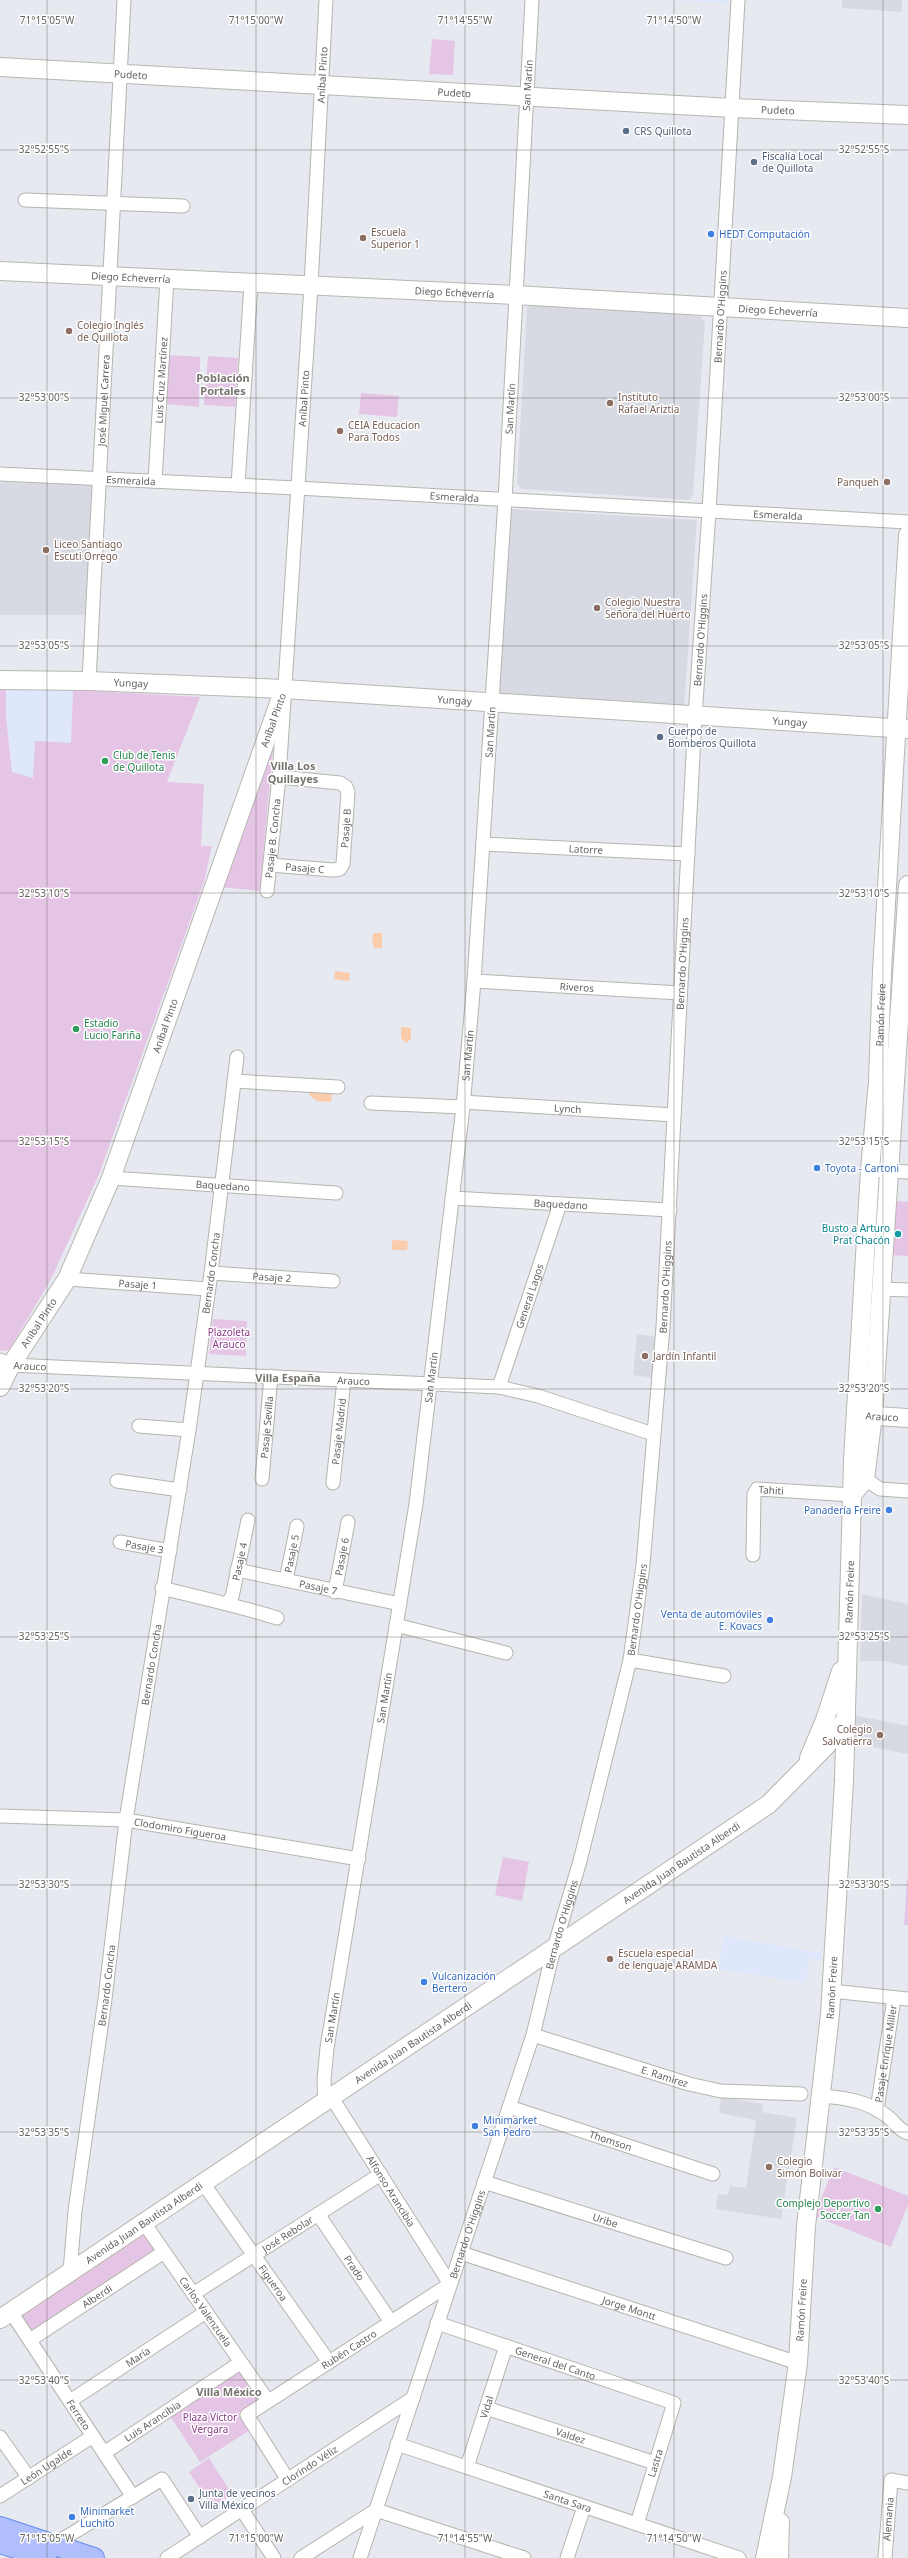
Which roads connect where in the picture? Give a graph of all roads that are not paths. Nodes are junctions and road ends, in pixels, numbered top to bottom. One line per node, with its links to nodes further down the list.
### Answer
1 (124, 0): 6 (street, José Miguel Carrera)
2 (326, 0): 7 (street, Aníbal Pinto)
3 (532, 0): 8 (street, San Martín)
4 (738, 0): 9 (street, Bernardo O'Higgins)
5 (0, 67): 6 (main road, Pudeto)
6 (120, 73): 7 (main road, Pudeto); 12 (street, José Miguel Carrera)
7 (322, 84): 8 (main road, Pudeto); 18 (street, Aníbal Pinto)
8 (526, 96): 9 (main road, Pudeto); 19 (street, San Martín)
9 (732, 108): 10 (main road, Pudeto); 20 (street, Bernardo O'Higgins)
10 (908, 115)
11 (25, 200): 12 (street)
12 (113, 203): 13 (street); 15 (street, José Miguel Carrera)
13 (182, 206)
14 (0, 271): 15 (main road, Diego Echeverría)
15 (108, 277): 16 (main road, Diego Echeverría); 23 (street, José Miguel Carrera)
16 (167, 280): 17 (main road, Diego Echeverría); 24 (street, Luis Cruz Martínez)
17 (251, 284): 18 (main road, Diego Echeverría); 25 (street)
18 (311, 286): 19 (main road, Diego Echeverría); 26 (street, Aníbal Pinto)
19 (515, 295): 20 (main road, Diego Echeverría); 27 (street, San Martín)
20 (721, 308): 21 (main road, Diego Echeverría); 28 (street, Bernardo O'Higgins)
21 (908, 318)
22 (0, 474): 23 (street, Esmeralda)
23 (98, 480): 24 (street, Esmeralda); 32 (street, José Miguel Carrera)
24 (155, 481): 25 (street, Esmeralda)
25 (238, 485): 26 (street, Esmeralda)
26 (297, 488): 27 (street, Esmeralda); 33 (street, Aníbal Pinto)
27 (506, 500): 28 (street, Esmeralda); 34 (street, San Martín)
28 (709, 512): 29 (street, Esmeralda); 35 (street, Bernardo O'Higgins)
29 (908, 522)
30 (908, 535): 36 (main road, Ramón Freire)
31 (0, 680): 32 (main road, Yungay)
32 (89, 681): 33 (main road, Yungay)
33 (284, 689): 34 (main road, Yungay); 37 (street, Pasaje B. Concha); 58 (main road, Aníbal Pinto)
34 (492, 703): 35 (main road, Yungay); 38 (street, San Martín)
35 (694, 717): 36 (main road, Yungay); 39 (street, Bernardo O'Higgins)
36 (903, 728): 44 (main road, Ramón Freire)
37 (279, 777): 40 (street, Pasaje B. Concha); 41 (street, Pasaje B)
38 (483, 844): 39 (street, Latorre); 46 (street, San Martín)
39 (688, 854): 47 (street, Bernardo O'Higgins)
40 (270, 866): 41 (street, Pasaje C); 43 (street, Pasaje B. Concha)
41 (340, 868)
42 (908, 885): 45 (main road, Ramón Freire)
43 (267, 891)
44 (882, 971): 45 (street); 55 (main road, Ramón Freire)
45 (905, 974): 49 (main road, Ramón Freire)
46 (474, 981): 47 (street, Riveros); 53 (street, San Martín)
47 (680, 993): 54 (street, Bernardo O'Higgins)
48 (237, 1058): 50 (street, Bernardo Concha)
49 (903, 1072): 56 (main road, Ramón Freire)
50 (234, 1081): 51 (street); 59 (street, Bernardo Concha)
51 (338, 1087)
52 (371, 1103): 53 (street, Lynch)
53 (463, 1104): 54 (street, Lynch); 61 (street, San Martín)
54 (674, 1115): 63 (street, Bernardo O'Higgins)
55 (870, 1170): 56 (street); 77 (main road, Ramón Freire)
56 (890, 1171): 57 (street); 68 (main road, Ramón Freire)
57 (908, 1172)
58 (111, 1178): 59 (street, Baquedano); 65 (main road, Aníbal Pinto)
59 (222, 1184): 60 (street, Baquedano); 64 (street, Bernardo Concha)
60 (336, 1193)
61 (452, 1198): 62 (street, Baquedano); 74 (street, San Martín)
62 (560, 1204): 63 (street, Baquedano); 76 (street, General Lagos)
63 (670, 1210): 81 (street, Bernardo O'Higgins)
64 (211, 1273): 66 (street, Pasaje 2); 67 (street, Bernardo Concha)
65 (67, 1279): 67 (street, Pasaje 1); 70 (main road, Aníbal Pinto)
66 (333, 1280)
67 (208, 1289): 71 (street, Bernardo Concha)
68 (881, 1289): 69 (street); 77 (main road, Ramón Freire)
69 (908, 1290)
70 (6, 1362): 71 (street, Arauco); 75 (main road, Aníbal Pinto)
71 (195, 1372): 72 (street, Arauco); 80 (street, Bernardo Concha)
72 (271, 1376): 73 (street, Arauco); 83 (street, Pasaje Sevilla)
73 (344, 1380): 74 (street, Arauco); 86 (street, Pasaje Madrid)
74 (429, 1384): 76 (street, Arauco); 101 (street, San Martín)
75 (0, 1387)
76 (499, 1387): 81 (street, Arauco)
77 (865, 1415): 78 (main road, Arauco); 82 (main road, Ramón Freire); 84 (main road, Ramón Freire)
78 (908, 1418)
79 (139, 1426): 80 (street)
80 (189, 1430): 87 (street, Bernardo Concha)
81 (653, 1434): 106 (street, Bernardo O'Higgins)
82 (853, 1461): 84 (main road); 89 (main road, Ramón Freire)
83 (262, 1479)
84 (864, 1480): 88 (street); 89 (main road)
85 (117, 1481): 87 (street)
86 (333, 1483)
87 (180, 1490): 94 (street, Bernardo Concha)
88 (908, 1491)
89 (852, 1495): 95 (street, Tahiti); 104 (main road, Ramón Freire)
90 (248, 1520): 96 (street, Pasaje 4)
91 (348, 1522): 99 (street, Pasaje 6)
92 (297, 1526): 97 (street, Pasaje 5)
93 (120, 1542): 94 (street, Pasaje 3)
94 (170, 1551): 98 (street, Bernardo Concha)
95 (752, 1555)
96 (237, 1570): 97 (street, Pasaje 7); 100 (street, Pasaje 4)
97 (286, 1580): 99 (street, Pasaje 7)
98 (162, 1588): 100 (street); 113 (street, Bernardo Concha)
99 (335, 1592): 101 (street, Pasaje 7)
100 (227, 1603): 102 (street)
101 (400, 1604): 103 (street, San Martín)
102 (277, 1618)
103 (396, 1625): 105 (street); 114 (street, San Martín)
104 (847, 1639): 108 (main road, Ramón Freire); 111 (main road)
105 (506, 1653)
106 (630, 1660): 107 (street); 115 (street, Bernardo O'Higgins)
107 (724, 1676)
108 (846, 1719): 109 (main road, Avenida Juan Bautista Alberdi); 110 (main road, Ramón Freire)
109 (826, 1746): 110 (main road); 111 (main road, Avenida Juan Bautista Alberdi)
110 (845, 1753): 116 (main road, Ramón Freire)
111 (803, 1770): 115 (main road, Avenida Juan Bautista Alberdi)
112 (0, 1816): 113 (street, Clodomiro Figueroa)
113 (126, 1820): 114 (street, Clodomiro Figueroa); 136 (street, Bernardo Concha)
114 (359, 1859): 122 (street, San Martín)
115 (554, 1948): 119 (street, Bernardo O'Higgins); 122 (main road, Avenida Juan Bautista Alberdi)
116 (831, 1991): 117 (street); 121 (main road, Ramón Freire)
117 (894, 1998): 118 (street); 124 (street, Pasaje Enrique Miller)
118 (908, 1999)
119 (533, 2035): 120 (street, E. Ramirez); 123 (street, Bernardo O'Higgins)
120 (801, 2094)
121 (822, 2096): 124 (street); 147 (main road, Ramón Freire)
122 (328, 2100): 126 (street, Alfonso Arancibia); 129 (main road, Avenida Juan Bautista Alberdi)
123 (509, 2107): 127 (street, Thomson); 128 (street, Bernardo O'Higgins)
124 (877, 2110): 125 (street)
125 (908, 2133)
126 (381, 2174): 130 (street, José Rebolar); 137 (street, Alfonso Arancibia)
127 (713, 2174)
128 (484, 2182): 133 (street, Bernardo O'Higgins); 135 (street, Uribe)
129 (203, 2183): 131 (main road, Avenida Juan Bautista Alberdi); 134 (street, Figueroa)
130 (318, 2214): 134 (street, José Rebolar); 141 (street, Prado)
131 (144, 2223): 132 (street, Carlos Valenzuela); 136 (main road, Avenida Juan Bautista Alberdi)
132 (164, 2252): 138 (street, Carlos Valenzuela); 143 (street, Alberdi)
133 (461, 2253): 137 (street, Bernardo O'Higgins); 147 (street, Jorge Montt)
134 (254, 2255): 138 (street, José Rebolar); 145 (street, Figueroa)
135 (726, 2258)
136 (70, 2272): 140 (main road, Avenida Juan Bautista Alberdi)
137 (450, 2284): 141 (street, Rubén Castro); 142 (street, Bernardo O'Higgins)
138 (193, 2294): 139 (street, Carlos Valenzuela)
139 (206, 2312): 146 (street, Carlos Valenzuela); 149 (street, María)
140 (5, 2315): 143 (street, Ferreto)
141 (391, 2322): 145 (street, Rubén Castro)
142 (437, 2324): 144 (street, General del Canto); 148 (street, Bernardo O'Higgins)
143 (30, 2340): 149 (street, Ferreto)
144 (506, 2346): 151 (street, General del Canto); 152 (street, Vidal)
145 (330, 2362): 150 (street, Rubén Castro)
146 (240, 2363): 150 (street, Carlos Valenzuela); 156 (street, Luis Arancibia)
147 (798, 2363): 160 (main road, Ramón Freire)
148 (413, 2398): 155 (street, Bernardo O'Higgins); 161 (street, Clorindo Véliz)
149 (70, 2401): 153 (street, Ferreto)
150 (268, 2401): 161 (street, Rubén Castro)
151 (674, 2402): 157 (street, Lastra)
152 (486, 2408): 157 (street, Valdez); 158 (street, Vidal)
153 (93, 2436): 156 (street, Ferreto); 159 (street, León Ugalde)
154 (0, 2437): 159 (street)
155 (397, 2444): 158 (street, Santa Sara); 167 (street, Bernardo O'Higgins)
156 (104, 2453): 164 (street, Ferreto)
157 (655, 2463): 168 (street, Lastra)
158 (467, 2468): 165 (street, Santa Sara)
159 (29, 2478): 163 (street, León Ugalde)
160 (782, 2478): 181 (main road, Ramón Freire); 182 (main road, Ramón Freire)
161 (288, 2480): 166 (street, Clorindo Véliz)
162 (908, 2483): 183 (street, Alemania)
163 (0, 2496)
164 (133, 2497): 170 (street); 172 (street)
165 (584, 2507): 168 (street, Santa Sara); 179 (street)
166 (242, 2510): 170 (street, Clorindo Véliz); 175 (street)
167 (376, 2510): 176 (street); 177 (street, Bernardo O'Higgins); 178 (street)
168 (637, 2524): 180 (street, Santa Sara)
169 (0, 2527): 172 (main road)
170 (200, 2537): 174 (street, Clorindo Véliz)
171 (0, 2542): 172 (main road)
172 (49, 2551): 173 (main road)
173 (94, 2558)
174 (166, 2558)
175 (274, 2558)
176 (301, 2558)
177 (360, 2558)
178 (524, 2558)
179 (567, 2558)
180 (739, 2558)
181 (765, 2558)
182 (780, 2558)
183 (885, 2558)

